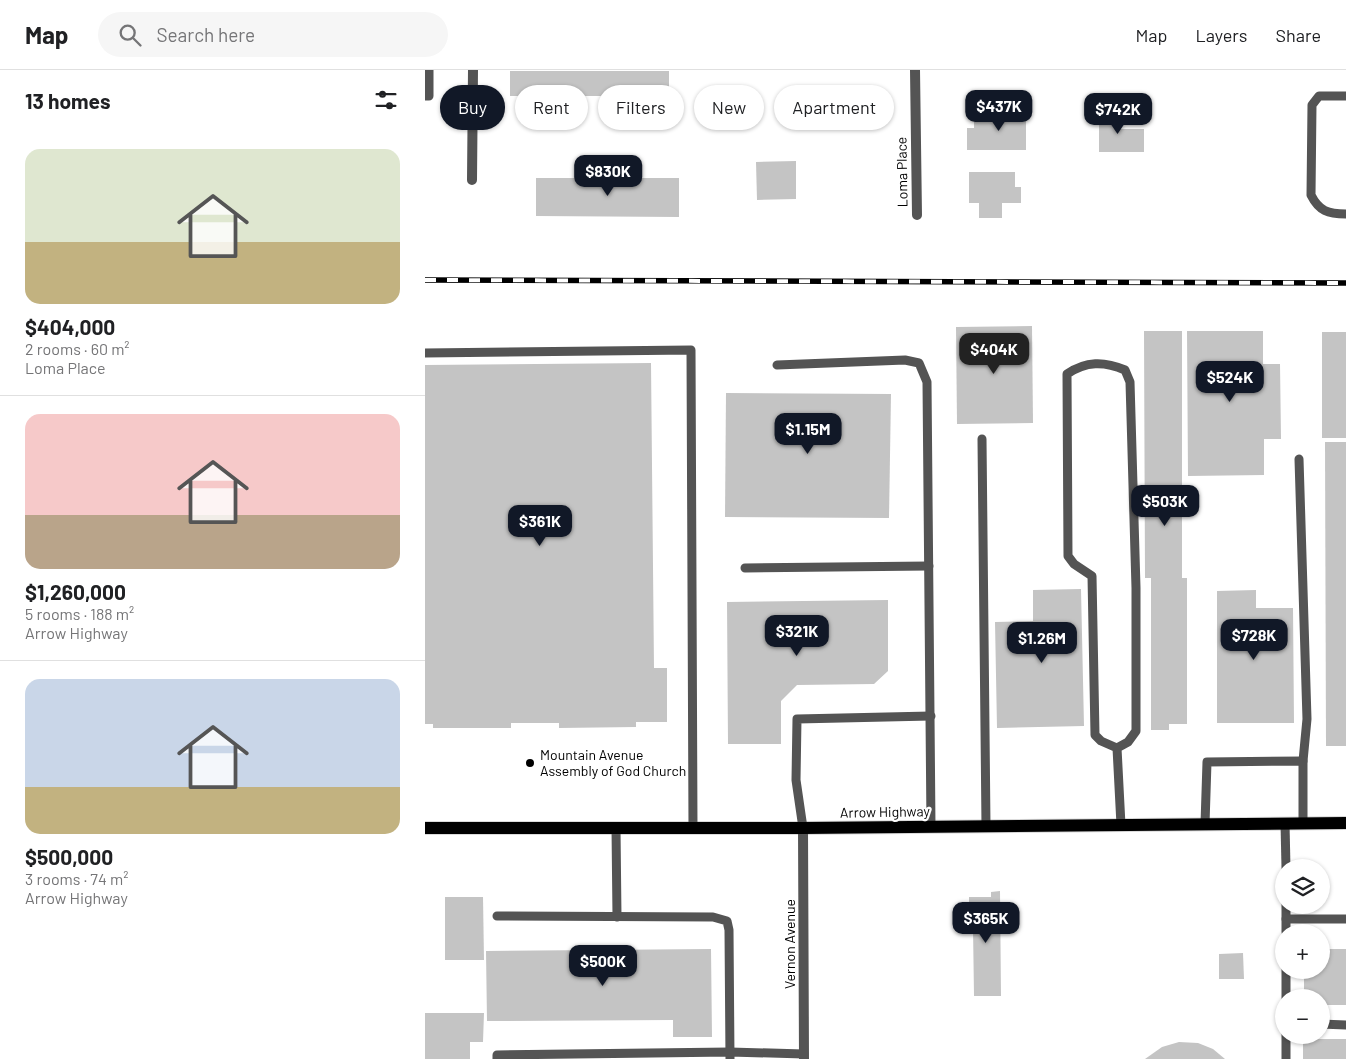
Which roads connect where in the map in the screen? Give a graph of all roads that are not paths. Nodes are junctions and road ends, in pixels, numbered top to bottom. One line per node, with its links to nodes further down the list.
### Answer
1 (429, 70): 4 (lane)
2 (473, 70): 6 (street)
3 (915, 70): 7 (street, Loma Place)
4 (425, 96)
5 (1346, 96): 8 (lane)
6 (473, 180)
7 (917, 214)
8 (1346, 214)
9 (425, 353): 27 (lane)
10 (777, 365): 13 (lane)
11 (982, 439): 24 (lane)
12 (1299, 459): 17 (lane)
13 (929, 566): 14 (lane); 15 (lane)
14 (745, 568)
15 (931, 716): 23 (lane); 28 (lane)
16 (1117, 748): 16 (lane); 22 (lane)
17 (1303, 761): 19 (lane); 21 (lane)
18 (1285, 823): 19 (main road, Arrow Highway); 21 (main road, Arrow Highway); 29 (lane)
19 (1303, 823): 20 (main road, Arrow Highway)
20 (1346, 823)
21 (1205, 824): 22 (main road, Arrow Highway)
22 (1121, 825): 24 (main road, Arrow Highway)
23 (931, 826): 24 (main road, Arrow Highway); 28 (main road, Arrow Highway)
24 (986, 826)
25 (425, 828): 26 (main road, Arrow Highway)
26 (616, 828): 27 (main road, Arrow Highway); 32 (lane)
27 (693, 828): 28 (main road, Arrow Highway)
28 (803, 828): 40 (street, Vernon Avenue)
29 (1285, 859)
30 (1286, 914): 34 (lane)
31 (497, 916): 32 (lane)
32 (617, 916): 39 (lane)
33 (1346, 918): 34 (lane)
34 (1286, 919): 35 (lane)
35 (1286, 924)
36 (1330, 1024): 37 (lane)
37 (1346, 1024)
38 (1286, 1044): 42 (lane)
39 (730, 1055): 40 (lane); 41 (lane)
40 (804, 1056)
41 (497, 1059)
42 (1286, 1059)

